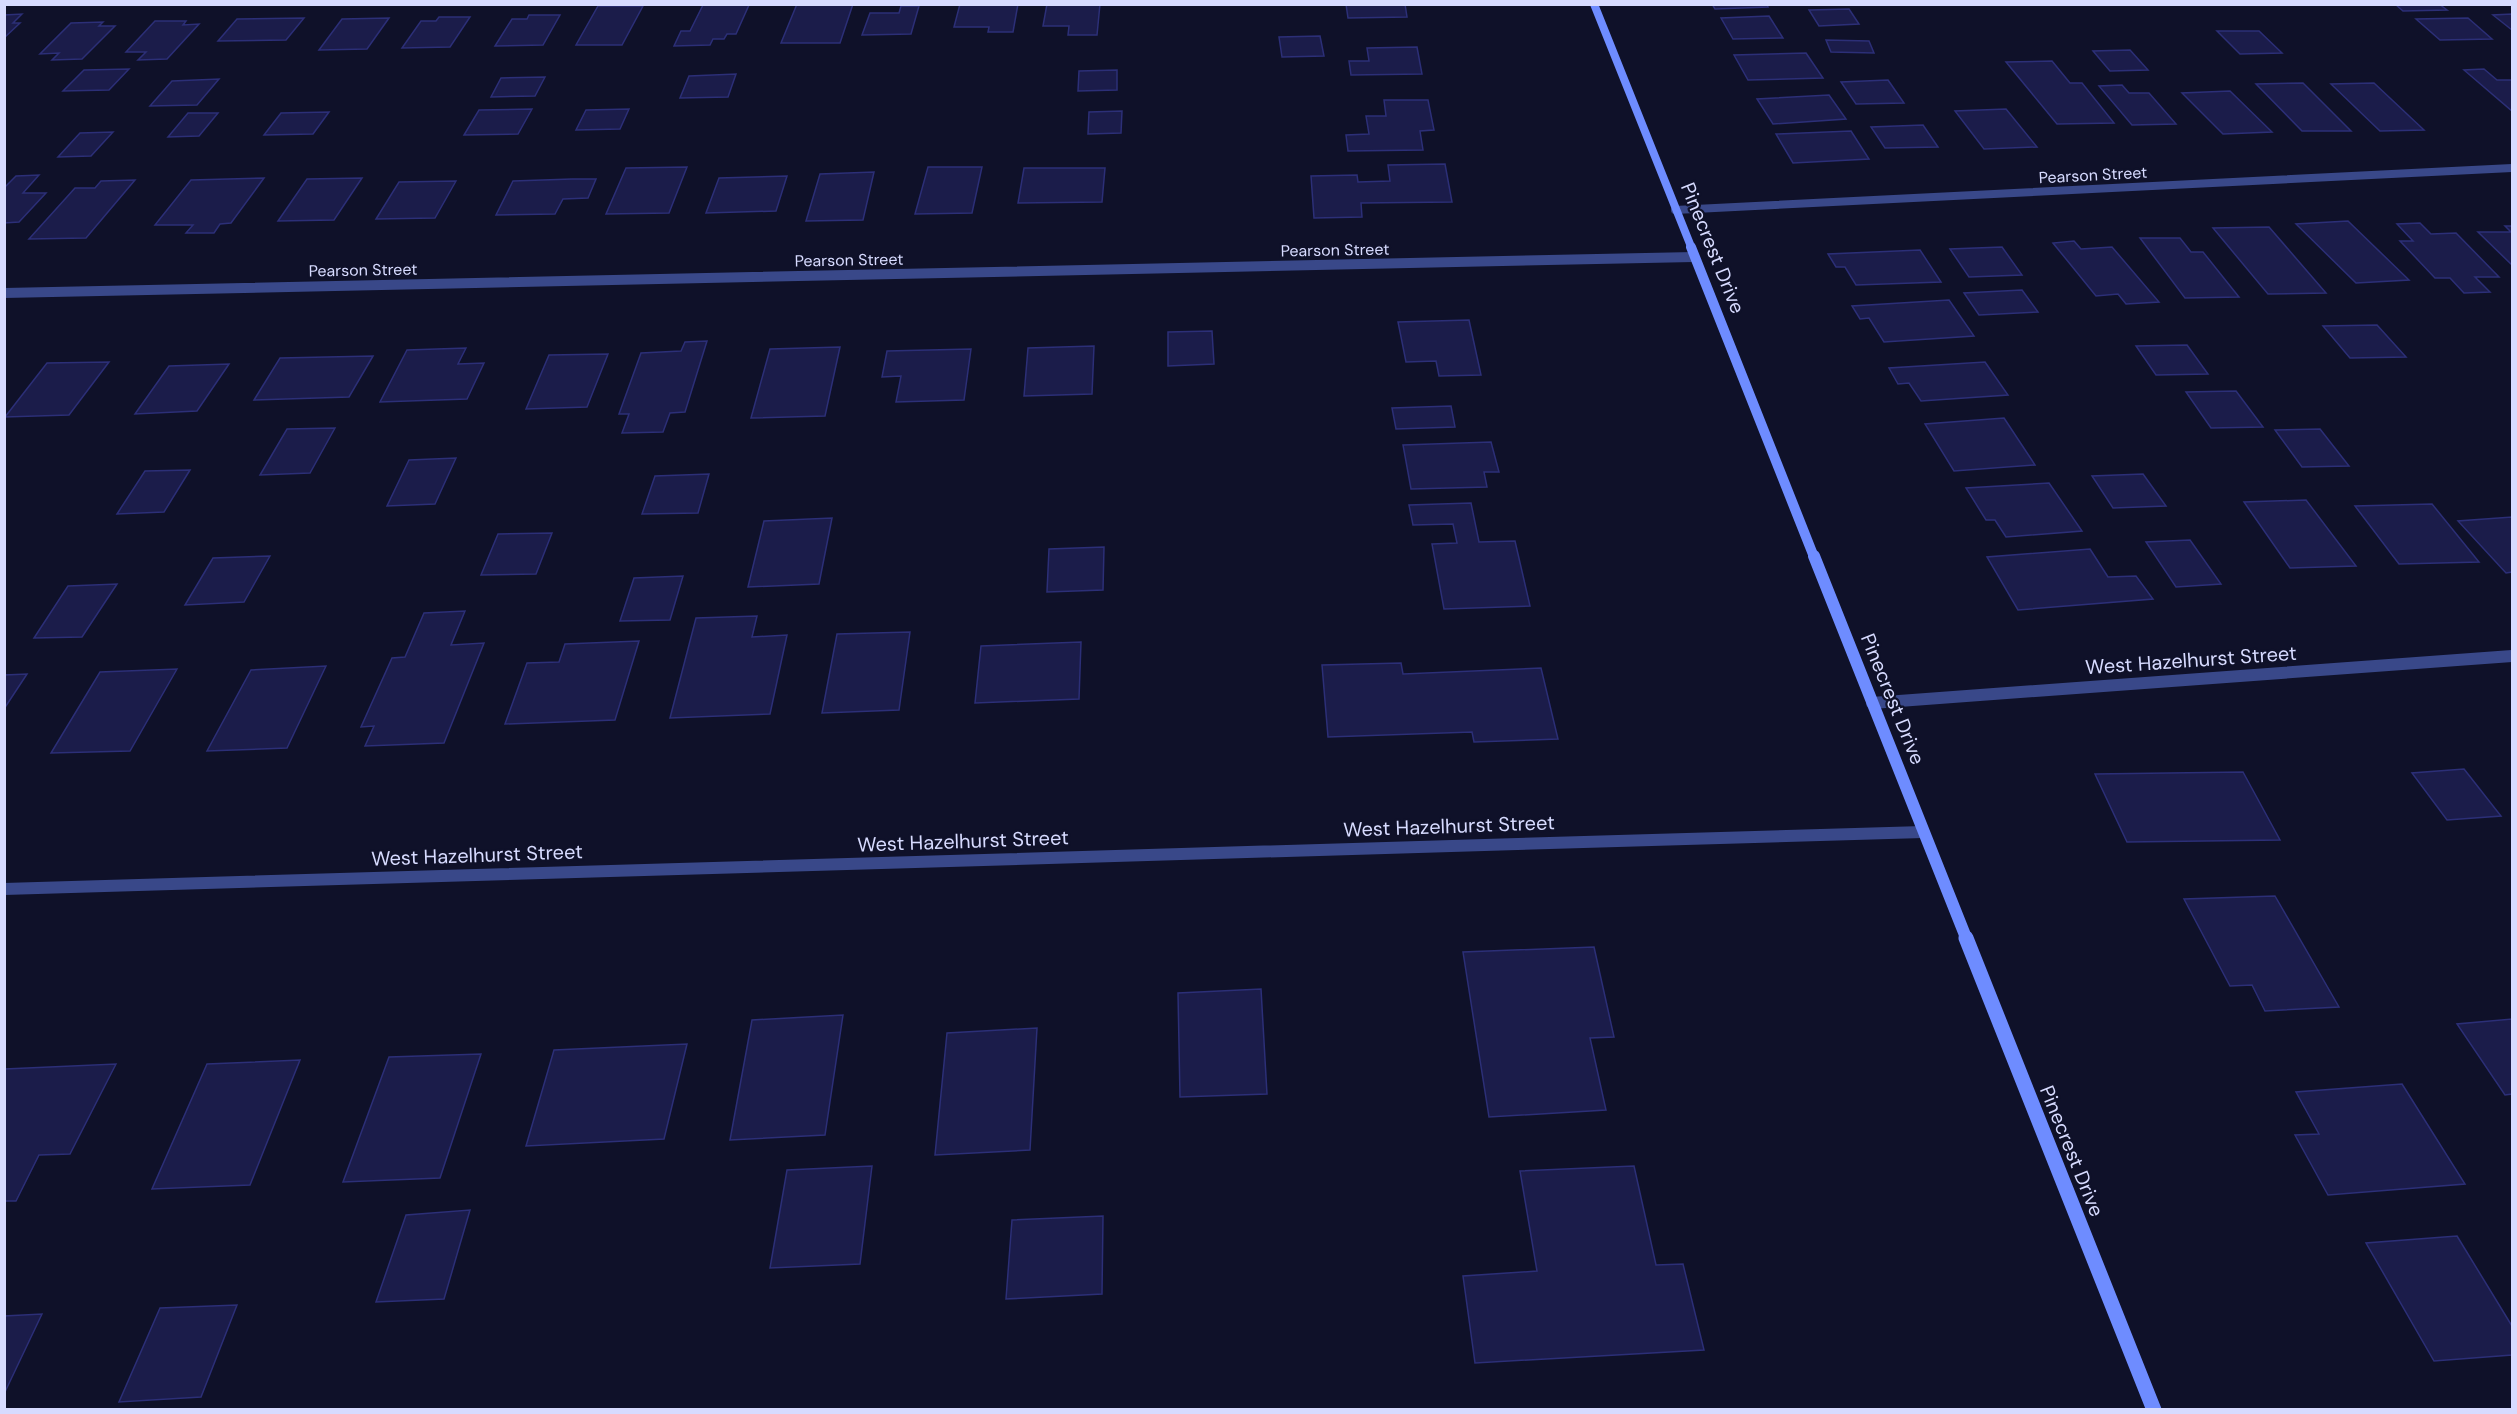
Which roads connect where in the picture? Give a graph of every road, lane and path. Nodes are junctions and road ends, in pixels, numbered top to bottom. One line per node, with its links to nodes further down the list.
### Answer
1 (1594, 4): 3 (street, Pinecrest Drive)
2 (2512, 168): 3 (street, Pearson Street)
3 (1675, 210): 4 (street, Pinecrest Drive)
4 (1694, 257): 5 (street, Pearson Street); 7 (street, Pinecrest Drive)
5 (4, 293)
6 (2512, 656): 7 (street, West Hazelhurst Street)
7 (1872, 703): 8 (street, Pinecrest Drive)
8 (1923, 832): 9 (street, West Hazelhurst Street); 10 (street, Pinecrest Drive)
9 (4, 889)
10 (2154, 1410)

